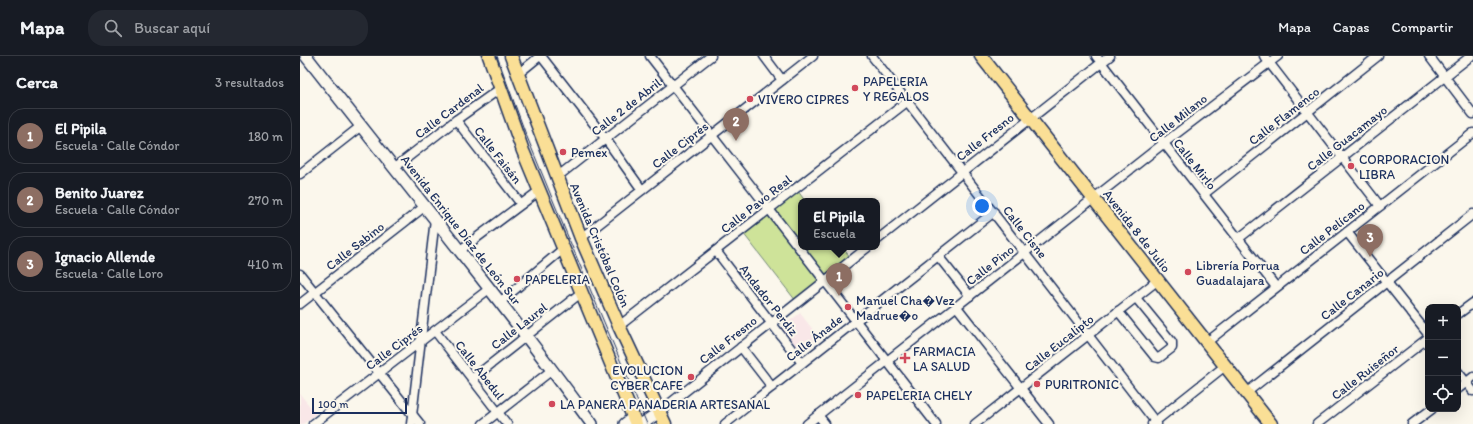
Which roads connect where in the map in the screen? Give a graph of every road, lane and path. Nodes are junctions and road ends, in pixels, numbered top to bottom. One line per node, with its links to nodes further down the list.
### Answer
1 (306, 56): 30 (main road, Avenida Enrique Díaz de León Sur)
2 (483, 56): 24 (street)
3 (489, 56): 24 (main road)
4 (511, 56): 20 (main road, Avenida Cristóbal Colón)
5 (516, 56): 20 (street, Avenida Cristóbal Colón)
6 (541, 56): 20 (street); 33 (street)
7 (650, 56): 23 (street)
8 (711, 56): 23 (street, Calle 2 de Abril)
9 (764, 56): 22 (street)
10 (813, 56): 22 (street, Calle Ciprés)
11 (872, 56): 25 (street, Calle Cisne)
12 (981, 56): 28 (main road, Avenida 8 de Julio)
13 (1110, 56): 18 (street, Calle Fresno)
14 (1278, 56): 19 (street, Calle Milano)
15 (1378, 56): 26 (street, Calle Flamenco)
16 (1429, 56): 21 (street)
17 (1471, 56): 21 (street, Calle Guacamayo)
18 (1099, 59): 28 (street, Calle Fresno); 34 (street, Calle Mirlo)
19 (1266, 59): 26 (street); 34 (street, Calle Milano)
20 (518, 74): 39 (main road, Avenida Cristóbal Colón)
21 (1445, 77): 27 (street); 35 (street, Calle Guacamayo)
22 (782, 80): 32 (street, Calle Ciprés)
23 (674, 85): 32 (street); 33 (street, Calle 2 de Abril)
24 (501, 88): 29 (street, Calle Cardenal); 41 (main road)
25 (908, 101): 37 (street, Calle Cisne); 47 (street, Calle Pavo Real)
26 (1307, 112): 35 (street); 42 (street, Calle Flamenco)
27 (1473, 114)
28 (1031, 119): 37 (street, Calle Fresno); 43 (main road, Avenida 8 de Julio)
29 (456, 120): 36 (street, Calle Cardenal); 44 (street, Calle Faisán)
30 (361, 126): 36 (main road, Avenida Enrique Díaz de León Sur); 38 (street)
31 (1473, 133): 45 (street, Calle Pelícano)
32 (712, 134): 40 (street, Calle Ciprés); 47 (street)
33 (605, 138): 39 (street, Calle 2 de Abril); 40 (street)
34 (1164, 143): 42 (street, Calle Mirlo); 43 (street, Calle Milano)
35 (1342, 157): 45 (street); 54 (street, Calle Guacamayo)
36 (394, 168): 46 (main road, Avenida Enrique Díaz de León Sur)
37 (963, 172): 48 (street, Calle Cisne); 53 (street, Calle Fresno)
38 (300, 174)
39 (557, 177): 52 (main road, Avenida Cristóbal Colón)
40 (642, 190): 52 (street, Calle Ciprés)
41 (539, 191): 44 (street); 56 (main road)
42 (1204, 194): 54 (street, Calle Mirlo)
43 (1094, 199): 61 (street, Calle Pino); 64 (main road, Avenida 8 de Julio)
44 (521, 204): 59 (street)
45 (1380, 206): 51 (street, Calle Pelícano)
46 (424, 207): 50 (main road, Avenida Enrique Díaz de León Sur); 70 (street, Calle Sabino)
47 (769, 210): 55 (street); 60 (street, Calle Pavo Real)
48 (994, 212): 61 (street, Calle Cisne); 62 (street, Calle Ánade)
49 (1473, 214): 66 (street, Calle Canario)
50 (434, 219): 59 (main road, Avenida Enrique Díaz de León Sur); 87 (street)
51 (1347, 232): 66 (street); 67 (street, Calle Pelícano)
52 (581, 238): 81 (main road, Avenida Cristóbal Colón)
53 (880, 238)
54 (1238, 238): 67 (street, Calle Mirlo)
55 (798, 247)
56 (564, 249): 69 (main road); 73 (street)
57 (801, 250): 65 (street)
58 (864, 250): 65 (street, Calle Fresno)
59 (459, 251): 68 (main road, Avenida Enrique Díaz de León Sur)
60 (716, 251): 80 (street, Andador Perdiz); 81 (street, Calle Pavo Real)
61 (1025, 253): 71 (street, Calle Pino); 84 (street, Calle Cisne)
62 (938, 256): 71 (street); 79 (street, Calle Ánade)
63 (300, 274): 70 (street)
64 (1158, 280): 72 (street, Calle Eucalipto); 88 (main road, Avenida 8 de Julio)
65 (825, 281): 79 (street); 80 (street, Calle Fresno)
66 (1387, 281): 82 (street); 103 (street, Calle Canario)
67 (1276, 287): 88 (street, Calle Pelícano)
68 (490, 289): 73 (main road, Avenida Enrique Díaz de León Sur); 83 (street, Calle Ciprés)
69 (582, 292): 85 (street, Calle Laurel); 109 (main road)
70 (314, 293): 75 (street, Calle Sabino); 94 (street)
71 (970, 296): 76 (street, Calle Pino)
72 (1136, 298): 77 (street, Calle Eucalipto); 77 (street)
73 (500, 302): 85 (main road, Avenida Enrique Díaz de León Sur)
74 (1473, 302): 78 (street)
75 (300, 304)
76 (956, 307): 90 (street, Calle Pino); 101 (street)
77 (1118, 312): 84 (street, Calle Eucalipto)
78 (1461, 312)
79 (856, 321): 90 (street); 91 (street, Calle Ánade)
80 (771, 323): 89 (street, Calle Fresno); 91 (street, Andador Perdiz)
81 (619, 326): 105 (main road, Avenida Cristóbal Colón)
82 (1425, 330)
83 (434, 331): 87 (street, Calle Ciprés); 97 (street, Calle Abedul)
84 (1088, 335): 101 (street, Calle Eucalipto); 111 (street, Calle Cisne)
85 (526, 336): 93 (main road, Avenida Enrique Díaz de León Sur); 97 (street, Calle Laurel)
86 (1425, 340): 125 (street, Calle Ruiseñor)
87 (420, 341): 94 (street, Calle Ciprés); 107 (street)
88 (1207, 342): 92 (main road, Avenida 8 de Julio)
89 (741, 347): 99 (street); 105 (street, Calle Fresno)
90 (887, 361): 108 (street, Calle Pino); 121 (street)
91 (802, 363): 99 (street, Calle Ánade)
92 (1225, 366): 103 (main road, Avenida 8 de Julio); 111 (street)
93 (552, 370): 104 (street); 116 (main road, Avenida Enrique Díaz de León Sur)
94 (379, 374): 107 (street); 110 (street, Calle Ciprés)
95 (1461, 376): 98 (street)
96 (1473, 377): 98 (street)
97 (472, 379): 104 (street, Calle Abedul)
98 (1466, 383): 100 (street); 102 (street)
99 (772, 387): 118 (street, Calle Ánade)
100 (1461, 387)
101 (1021, 388): 122 (street, Calle Eucalipto); 123 (street)
102 (1473, 391)
103 (1246, 393): 124 (main road, Avenida 8 de Julio)
104 (498, 412): 114 (street); 115 (street, Calle Abedul)
105 (660, 412): 109 (main road, Calle Fresno); 117 (main road, Avenida Cristóbal Colón)
106 (1428, 412): 126 (street)
107 (412, 414): 112 (street); 113 (street)
108 (818, 415): 119 (street, Calle Pino); 120 (street)
109 (634, 422)
110 (317, 423)
111 (1155, 423)
112 (411, 424)
113 (420, 424)
114 (483, 424)
115 (507, 424)
116 (592, 424)
117 (665, 424)
118 (725, 424)
119 (807, 424)
120 (825, 424)
121 (936, 424)
122 (975, 424)
123 (1049, 424)
124 (1271, 424)
125 (1317, 424)
126 (1412, 424)

